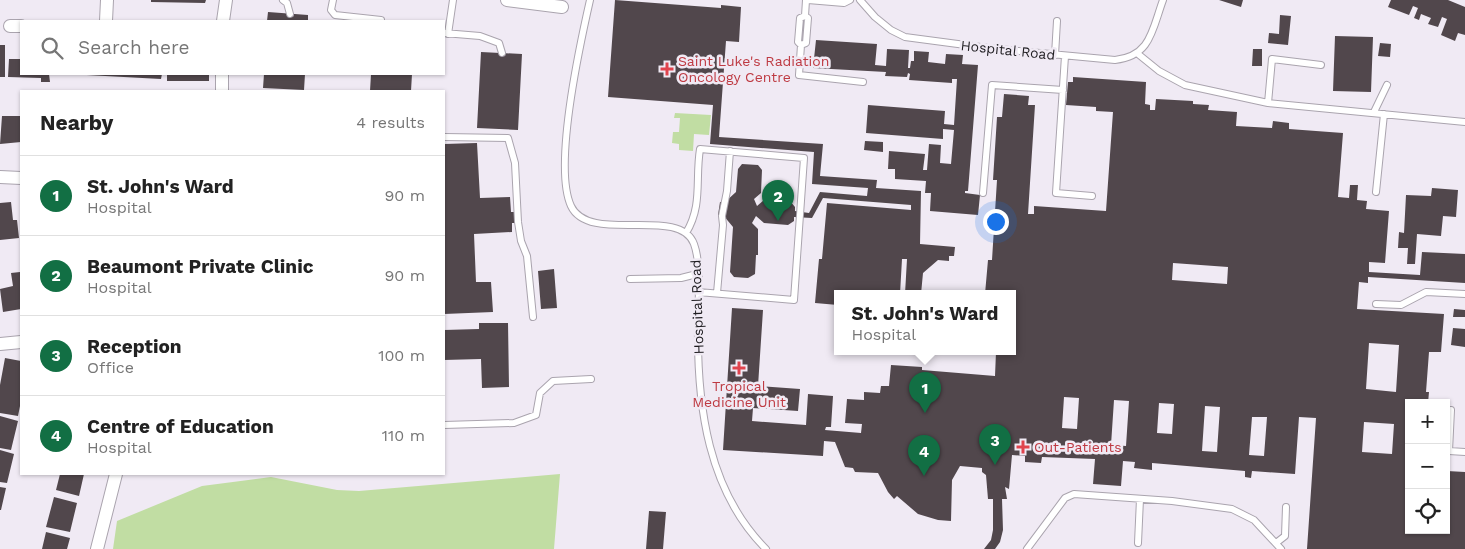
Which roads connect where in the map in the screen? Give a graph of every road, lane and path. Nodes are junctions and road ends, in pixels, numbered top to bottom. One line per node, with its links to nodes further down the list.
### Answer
1 (107, 0): 14 (street)
2 (226, 0): 15 (street)
3 (282, 0): 13 (lane)
4 (333, 0): 16 (lane)
5 (453, 0): 18 (lane)
6 (507, 0): 12 (street)
7 (590, 0): 40 (lane)
8 (807, 0): 9 (lane); 25 (lane)
9 (850, 0)
10 (860, 0): 21 (lane, Hospital Road)
11 (1163, 0): 20 (lane)
12 (553, 4)
13 (290, 14)
14 (106, 20)
15 (224, 20)
16 (381, 20)
17 (1057, 21): 21 (lane)
18 (446, 34): 19 (lane)
19 (502, 53)
20 (1138, 54): 22 (lane, Hospital Road); 29 (lane)
21 (1055, 55): 22 (lane, Hospital Road)
22 (1065, 56): 28 (lane)
23 (1321, 65): 29 (lane)
24 (222, 75): 27 (street)
25 (863, 82)
26 (1387, 85): 30 (lane)
27 (222, 90)
28 (1063, 90): 38 (lane); 39 (lane)
29 (1268, 104): 30 (lane)
30 (1374, 112): 31 (lane)
31 (1384, 114): 32 (lane); 37 (lane)
32 (1465, 122)
33 (445, 137): 47 (lane)
34 (730, 151): 40 (lane); 44 (lane); 44 (lane)
35 (0, 177): 36 (street)
36 (20, 178)
37 (1376, 192)
38 (983, 193)
39 (1092, 196)
40 (686, 233): 41 (lane, Hospital Road)
41 (697, 274): 42 (lane); 43 (lane, Hospital Road)
42 (630, 279)
43 (698, 292): 44 (lane); 60 (lane, Hospital Road)
44 (717, 293)
45 (1465, 294): 46 (lane)
46 (1376, 304)
47 (533, 317)
48 (20, 342): 49 (street)
49 (0, 344)
50 (591, 379): 52 (lane)
51 (1451, 410): 53 (lane)
52 (445, 425)
53 (1465, 452)
54 (116, 475): 59 (street)
55 (1140, 499): 57 (lane); 58 (lane); 61 (lane)
56 (1286, 507): 58 (lane)
57 (1138, 543)
58 (1276, 543): 62 (lane)
59 (97, 549)
60 (766, 549)
61 (1028, 549)
62 (1281, 549)

